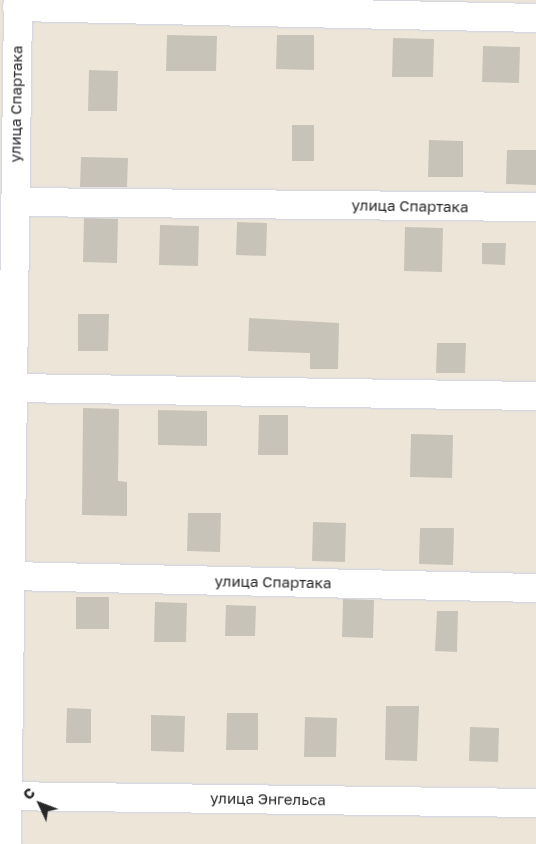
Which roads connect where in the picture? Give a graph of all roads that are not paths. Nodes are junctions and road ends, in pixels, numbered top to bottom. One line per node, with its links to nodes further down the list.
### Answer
1 (18, 3): 2 (street, улица Спартака); 3 (street, улица Спартака)
2 (536, 18)
3 (15, 202): 4 (street, улица Спартака); 5 (street, улица Спартака)
4 (536, 207)
5 (7, 241): 6 (street, улица Спартака)
6 (13, 388): 7 (street); 8 (street, улица Спартака)
7 (536, 396)
8 (10, 576): 9 (street, улица Спартака); 10 (street, улица Спартака)
9 (536, 588)
10 (4, 796): 11 (street, улица Энгельса); 12 (street, улица Спартака)
11 (536, 802)
12 (7, 844)

